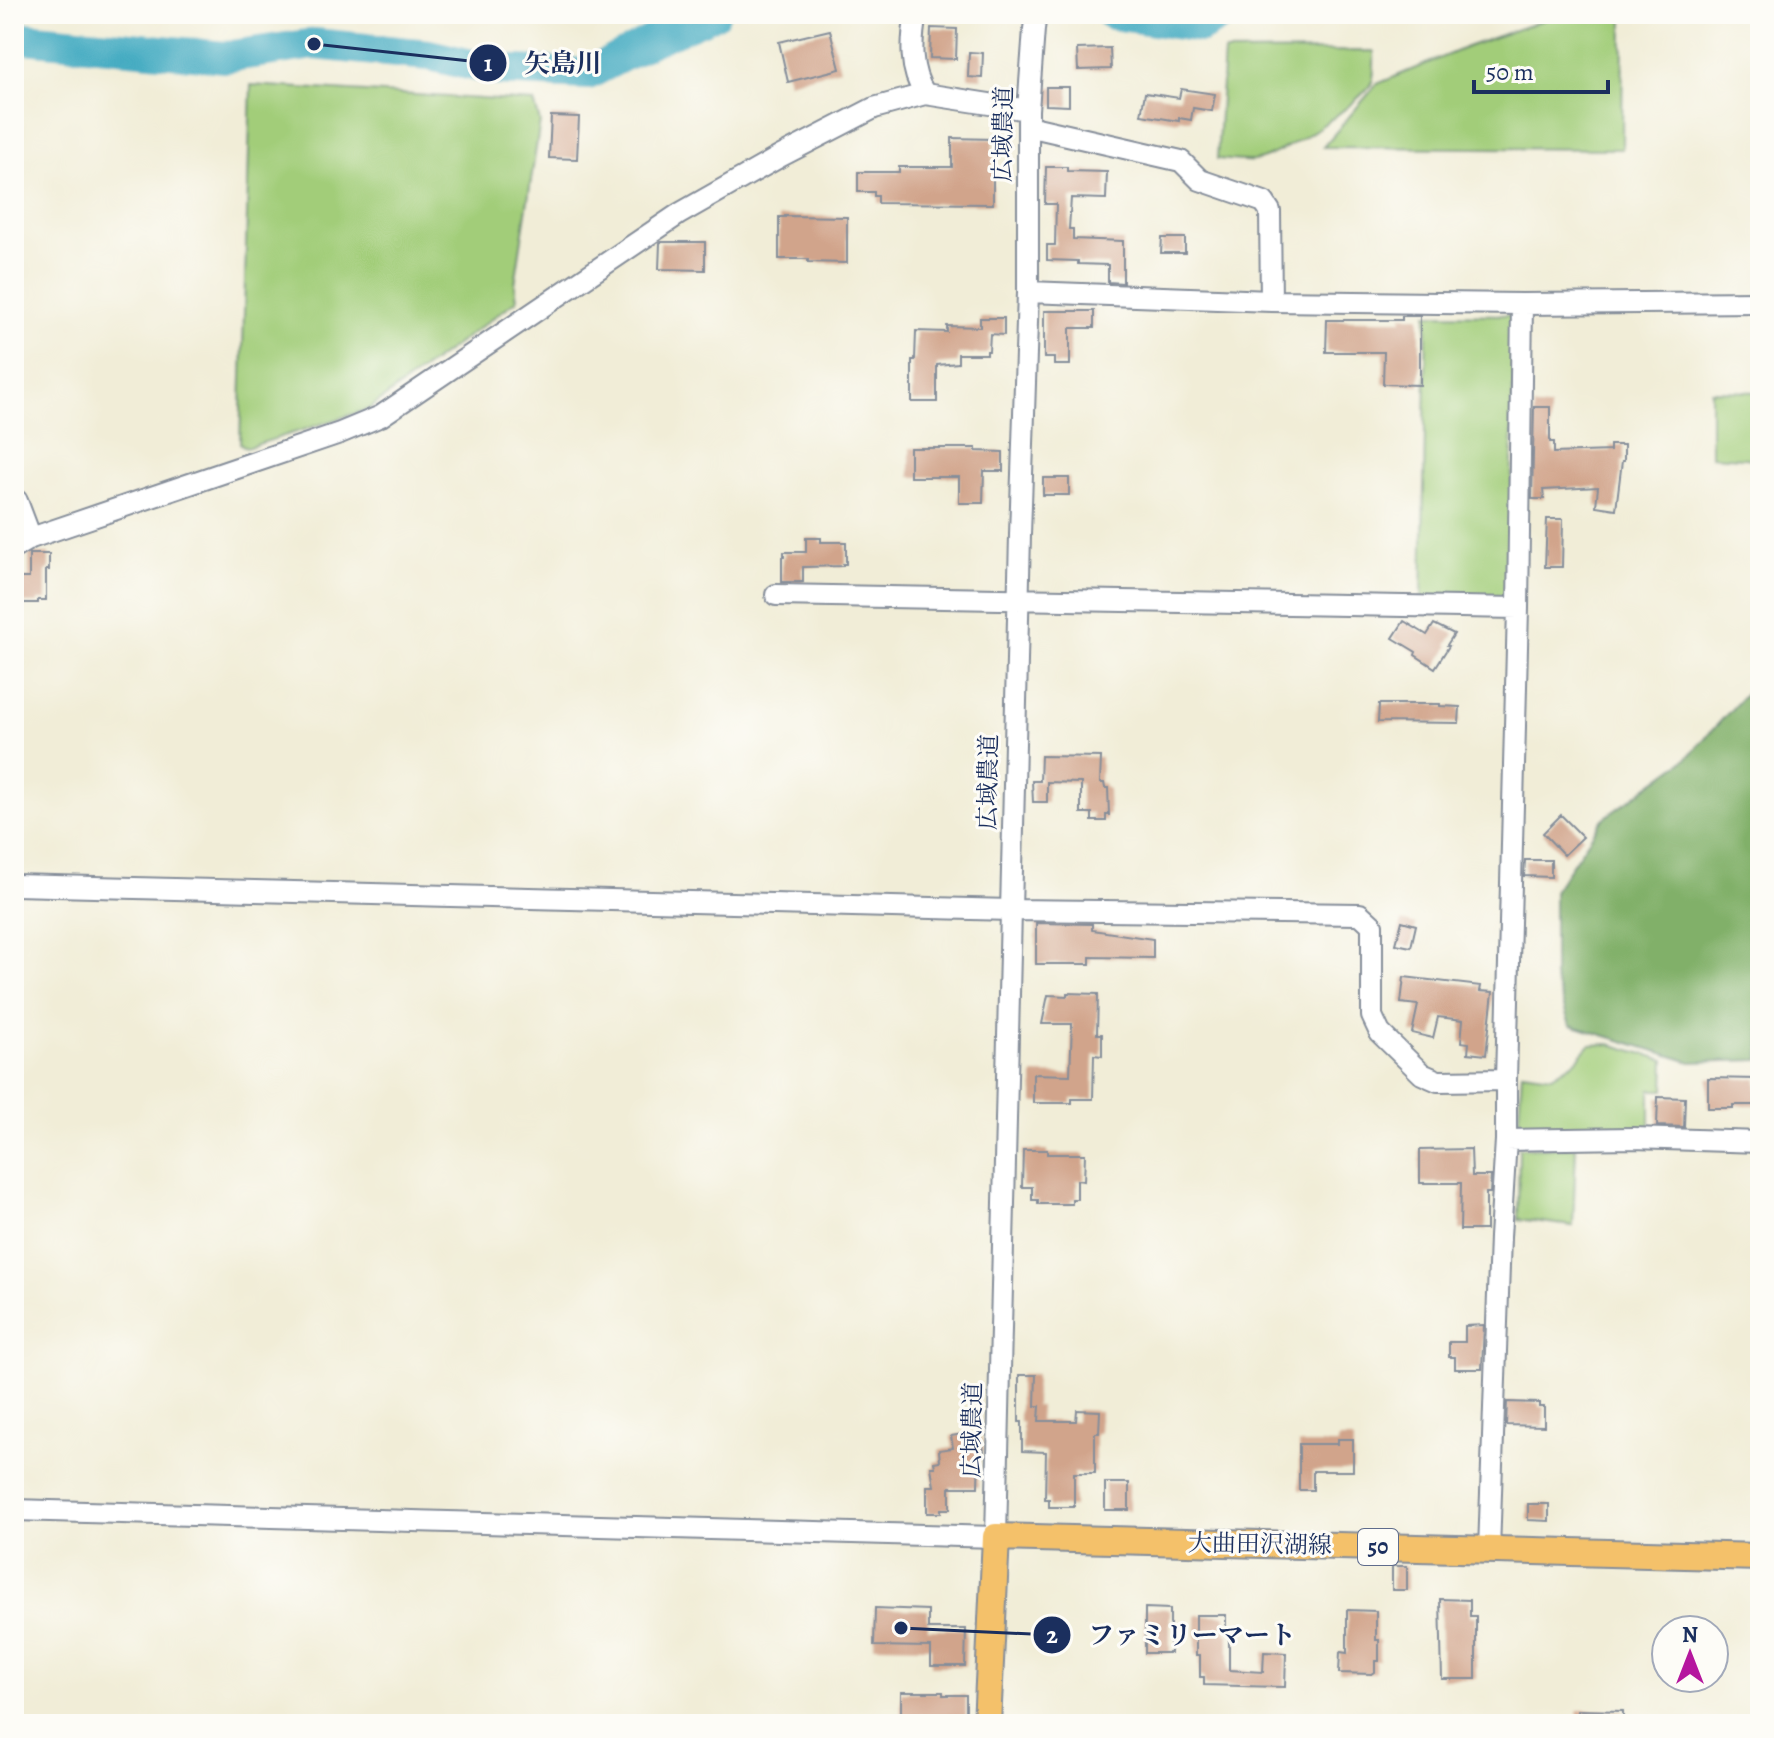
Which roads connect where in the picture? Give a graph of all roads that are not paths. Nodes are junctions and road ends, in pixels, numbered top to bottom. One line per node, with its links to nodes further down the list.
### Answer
1 (916, 14): 3 (street)
2 (1035, 21): 4 (street, 広域農道)
3 (925, 94): 4 (street); 10 (street)
4 (1028, 118): 5 (street, 広域農道); 6 (street)
5 (1028, 292): 6 (street); 12 (street, 広域農道)
6 (1271, 301): 8 (street)
7 (1760, 302): 8 (street)
8 (1522, 304): 13 (street)
9 (14, 501): 10 (street)
10 (22, 543)
11 (776, 595): 12 (street)
12 (1019, 600): 13 (street); 15 (street, 広域農道)
13 (1518, 608): 16 (street)
14 (14, 885): 15 (street)
15 (1011, 910): 16 (street); 20 (street, 広域農道)
16 (1506, 1080): 17 (street)
17 (1506, 1140): 18 (street); 21 (street)
18 (1760, 1142)
19 (14, 1510): 20 (street)
20 (996, 1537): 21 (main road, 大曲田沢湖線 / 50); 23 (main road)
21 (1489, 1550): 22 (main road, 大曲田沢湖線 / 50)
22 (1760, 1557)
23 (987, 1724)

